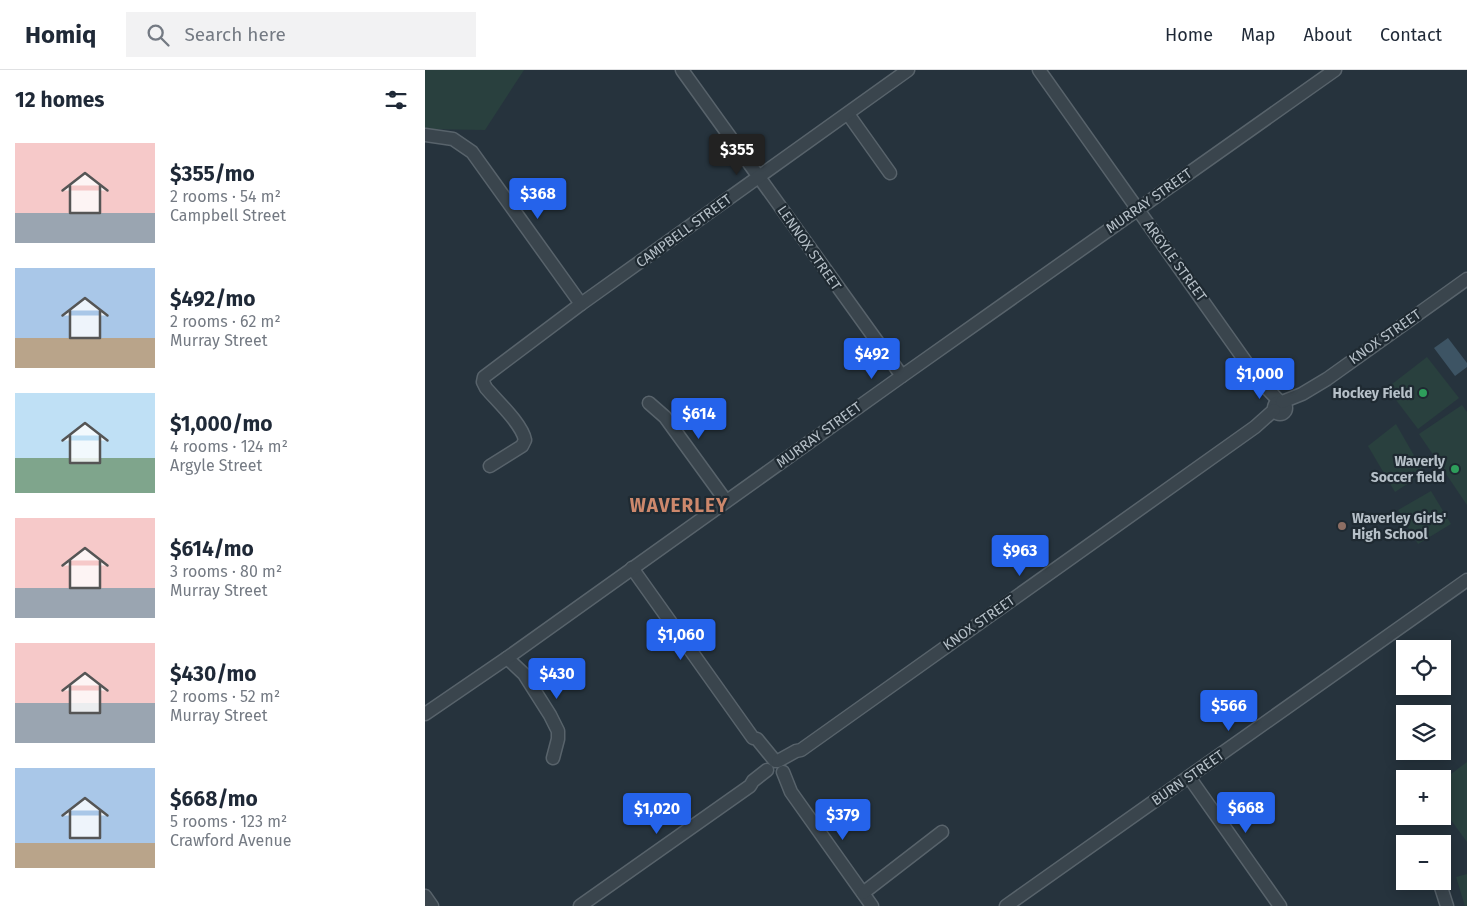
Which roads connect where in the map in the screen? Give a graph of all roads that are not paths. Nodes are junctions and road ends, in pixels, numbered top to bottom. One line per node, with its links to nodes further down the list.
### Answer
1 (683, 70): 8 (street, LENNOX STREET)
2 (908, 70): 5 (street, CAMPBELL STREET)
3 (1039, 70): 9 (street, ARGYLE STREET)
4 (1335, 70): 9 (street, MURRAY STREET)
5 (847, 114): 7 (street); 8 (street, CAMPBELL STREET)
6 (425, 135): 11 (street)
7 (890, 174)
8 (758, 177): 11 (street, CAMPBELL STREET); 12 (street, LENNOX STREET)
9 (1137, 209): 12 (street, MURRAY STREET); 14 (street, ARGYLE STREET)
10 (1467, 279): 14 (street, KNOX STREET)
11 (581, 304): 15 (street, CAMPBELL STREET)
12 (902, 376): 16 (street, MURRAY STREET)
13 (649, 403): 16 (street)
14 (1279, 408): 22 (street, KNOX STREET)
15 (490, 466)
16 (726, 501): 17 (street, MURRAY STREET)
17 (632, 568): 19 (street, MURRAY STREET); 22 (street)
18 (1467, 580): 23 (street, BURN STREET)
19 (507, 658): 20 (street, MURRAY STREET); 21 (street)
20 (425, 714)
21 (553, 758)
22 (775, 769): 26 (street); 29 (street, KNOX STREET)
23 (1189, 777): 31 (street, BURN STREET); 32 (street)
24 (943, 832): 26 (street)
25 (1442, 890): 33 (street)
26 (863, 893): 30 (street)
27 (425, 896): 28 (street)
28 (432, 906)
29 (580, 906)
30 (872, 906)
31 (1007, 906)
32 (1280, 906)
33 (1447, 906)

